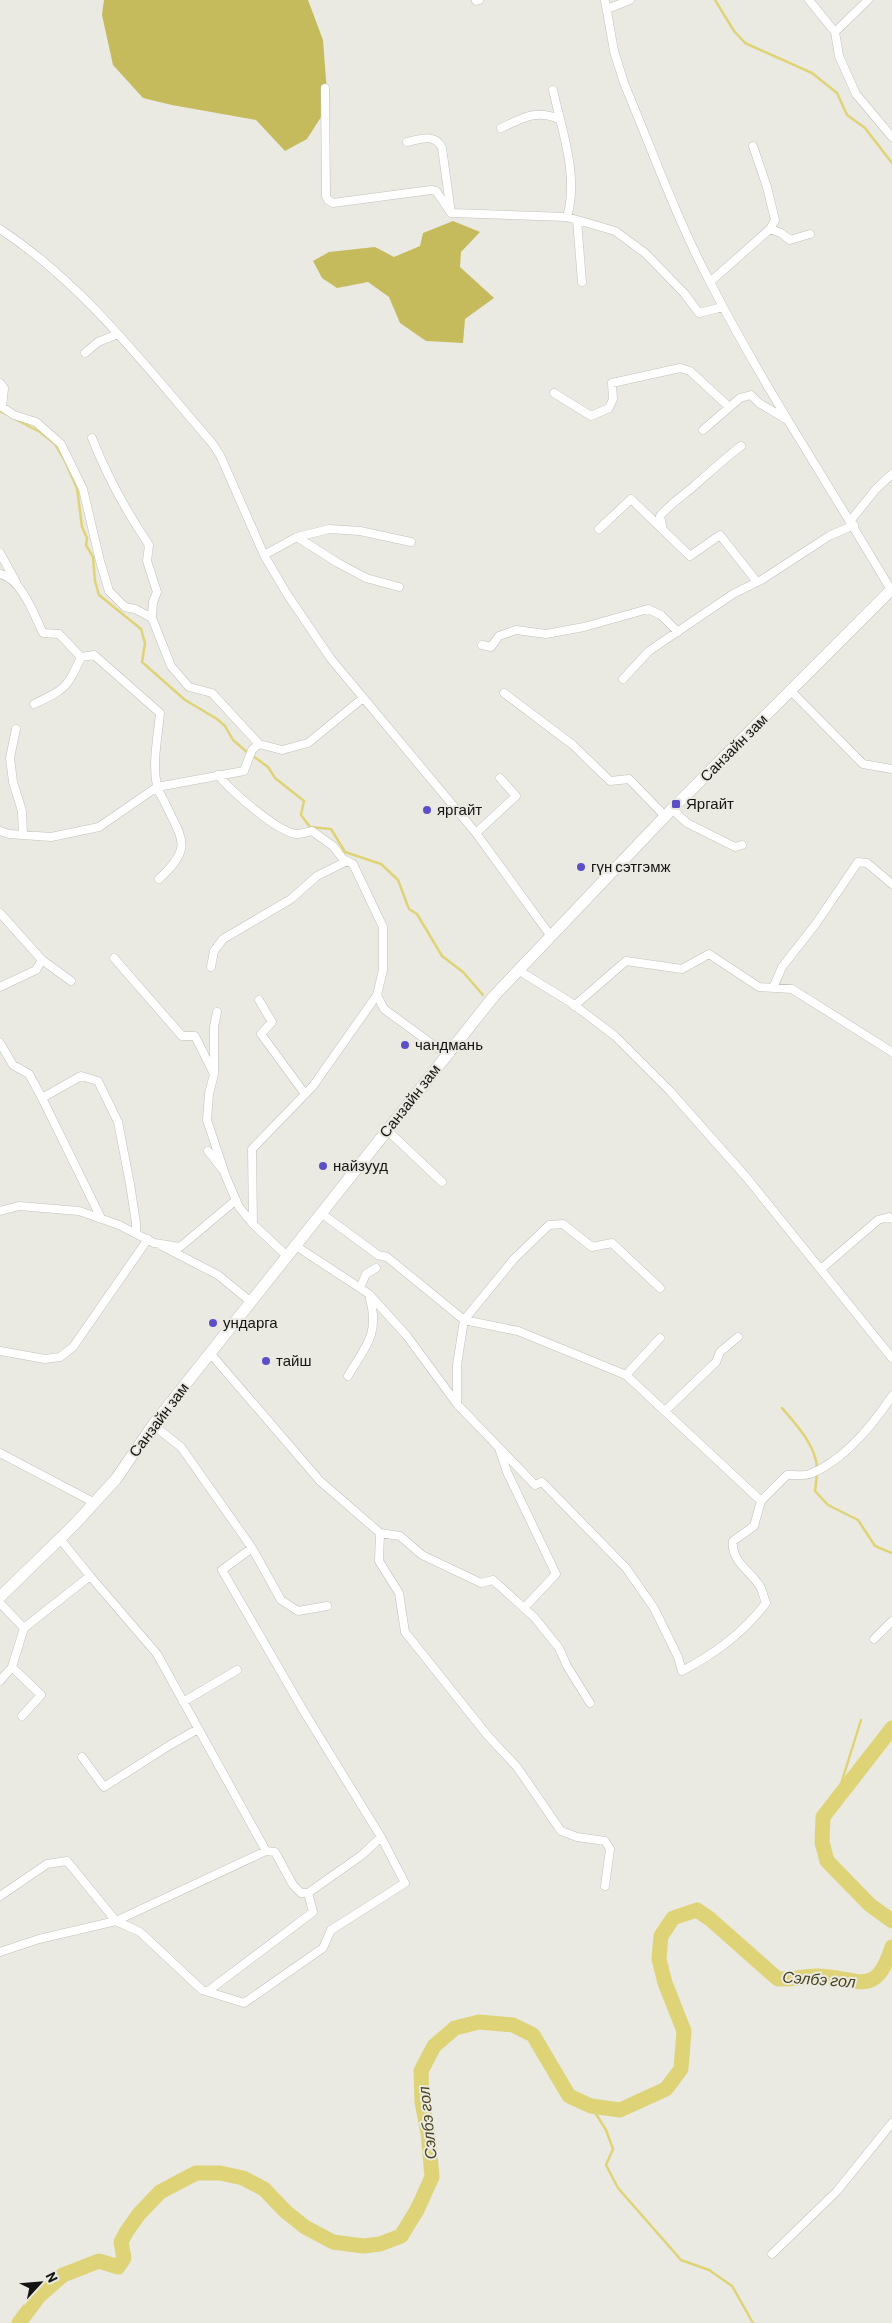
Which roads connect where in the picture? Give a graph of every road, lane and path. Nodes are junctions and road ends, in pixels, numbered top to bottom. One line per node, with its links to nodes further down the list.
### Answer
1 (605, 0): 5 (street)
2 (630, 0): 5 (street)
3 (810, 0): 6 (street)
4 (868, 0): 6 (street)
5 (607, 9): 21 (street)
6 (835, 32): 11 (street)
7 (325, 88): 14 (street)
8 (553, 90): 9 (street)
9 (559, 119): 10 (street); 15 (street)
10 (501, 128)
11 (892, 137)
12 (407, 142): 14 (street)
13 (753, 146): 18 (street)
14 (451, 213): 15 (street)
15 (567, 217): 16 (street)
16 (577, 220): 20 (street); 22 (street)
17 (0, 229): 23 (street)
18 (770, 229): 19 (street); 21 (street)
19 (810, 234)
20 (582, 282)
21 (710, 282): 22 (street)
22 (723, 307): 28 (street)
23 (118, 334): 24 (street); 39 (street)
24 (85, 353)
25 (0, 383): 45 (street)
26 (554, 393): 27 (street)
27 (729, 407): 28 (street); 29 (street)
28 (788, 421): 33 (street)
29 (703, 430)
30 (92, 438): 45 (street)
31 (742, 446): 35 (street)
32 (892, 474): 33 (street)
33 (852, 522): 41 (street); 44 (street)
34 (599, 529): 35 (street)
35 (663, 530): 41 (street)
36 (297, 537): 37 (street); 39 (street); 43 (street)
37 (411, 542)
38 (0, 553): 42 (street)
39 (264, 555): 52 (street)
40 (0, 574): 42 (street)
41 (757, 582): 46 (street)
42 (19, 588): 48 (street)
43 (399, 588)
44 (892, 589): 50 (main road, Санзайн зам)
45 (152, 618): 55 (street)
46 (678, 632): 47 (street); 49 (street)
47 (482, 645)
48 (81, 656): 53 (street); 59 (street)
49 (623, 679)
50 (791, 691): 56 (street); 60 (main road, Санзайн зам)
51 (504, 694): 60 (street)
52 (363, 698): 55 (street); 63 (street)
53 (34, 704)
54 (16, 729): 64 (street)
55 (259, 744): 57 (street)
56 (892, 769)
57 (218, 775): 59 (street); 67 (street)
58 (500, 778): 63 (street)
59 (157, 787): 64 (street); 68 (street)
60 (669, 812): 66 (street); 71 (main road, Санзайн зам)
61 (0, 831): 62 (street)
62 (9, 834): 64 (street); 65 (street)
63 (476, 834): 71 (street)
64 (23, 835)
65 (0, 837)
66 (742, 845)
67 (347, 861): 74 (street); 79 (street)
68 (159, 879)
69 (892, 884): 78 (street)
70 (0, 913): 73 (street)
71 (550, 935): 75 (main road, Санзайн зам)
72 (114, 958): 86 (street)
73 (42, 960): 76 (street); 77 (street)
74 (211, 967)
75 (518, 970): 81 (street); 85 (main road, Санзайн зам)
76 (71, 981)
77 (0, 988)
78 (774, 988): 81 (street); 84 (street)
79 (377, 995): 85 (street); 87 (street)
80 (259, 1000): 87 (street)
81 (574, 1006): 105 (street)
82 (217, 1012): 86 (street)
83 (0, 1043): 88 (street)
84 (892, 1052)
85 (447, 1055): 89 (main road, Санзайн зам)
86 (214, 1074): 91 (street)
87 (305, 1094): 98 (street)
88 (42, 1098): 96 (street); 99 (street)
89 (387, 1130): 92 (street); 95 (main road, Санзайн зам)
90 (208, 1151): 91 (street)
91 (226, 1177): 93 (street)
92 (442, 1182)
93 (236, 1200): 98 (street); 101 (street)
94 (0, 1210): 96 (street)
95 (321, 1213): 102 (main road, Санзайн зам); 110 (street)
96 (101, 1218): 99 (street)
97 (892, 1219): 105 (street)
98 (253, 1224): 103 (street)
99 (136, 1233): 100 (street)
100 (148, 1239): 101 (street); 113 (street)
101 (156, 1243): 109 (street)
102 (296, 1246): 103 (main road, Санзайн зам); 106 (street)
103 (288, 1256): 109 (main road, Санзайн зам)
104 (376, 1268): 106 (street)
105 (821, 1269): 115 (street)
106 (360, 1288): 108 (street)
107 (660, 1288): 110 (street)
108 (369, 1294): 117 (street); 119 (street)
109 (250, 1302): 114 (main road, Санзайн зам)
110 (464, 1320): 116 (street); 119 (street)
111 (738, 1336): 120 (street)
112 (660, 1338): 116 (street)
113 (0, 1351)
114 (210, 1353): 121 (main road, Санзайн зам); 126 (street)
115 (892, 1358)
116 (626, 1375): 120 (street)
117 (348, 1376)
118 (892, 1396): 124 (street)
119 (457, 1404): 122 (street)
120 (666, 1411): 124 (street)
121 (153, 1425): 125 (main road, Санзайн зам); 128 (street)
122 (498, 1447): 124 (street); 133 (street)
123 (0, 1453): 125 (street)
124 (761, 1501)
125 (94, 1503): 127 (main road, Санзайн зам)
126 (380, 1533): 133 (street); 147 (street)
127 (60, 1539): 129 (street); 130 (main road, Санзайн зам)
128 (252, 1548): 132 (street); 145 (street)
129 (90, 1576): 135 (street); 140 (street)
130 (0, 1597)
131 (0, 1603): 135 (street)
132 (327, 1606)
133 (524, 1608): 141 (street)
134 (892, 1621): 136 (street)
135 (24, 1628): 137 (street)
136 (874, 1639)
137 (12, 1667): 139 (street); 142 (street)
138 (237, 1670): 140 (street)
139 (0, 1681)
140 (184, 1702): 143 (street)
141 (590, 1703)
142 (22, 1716)
143 (198, 1729): 144 (street); 146 (street)
144 (82, 1756)
145 (381, 1837): 148 (street); 152 (street)
146 (266, 1851): 148 (street); 150 (street)
147 (605, 1886)
148 (308, 1893): 152 (street)
149 (0, 1896): 150 (street)
150 (116, 1921): 151 (street); 152 (street)
151 (0, 1952)
152 (208, 1992)
153 (892, 2123): 154 (street)
154 (772, 2254)

